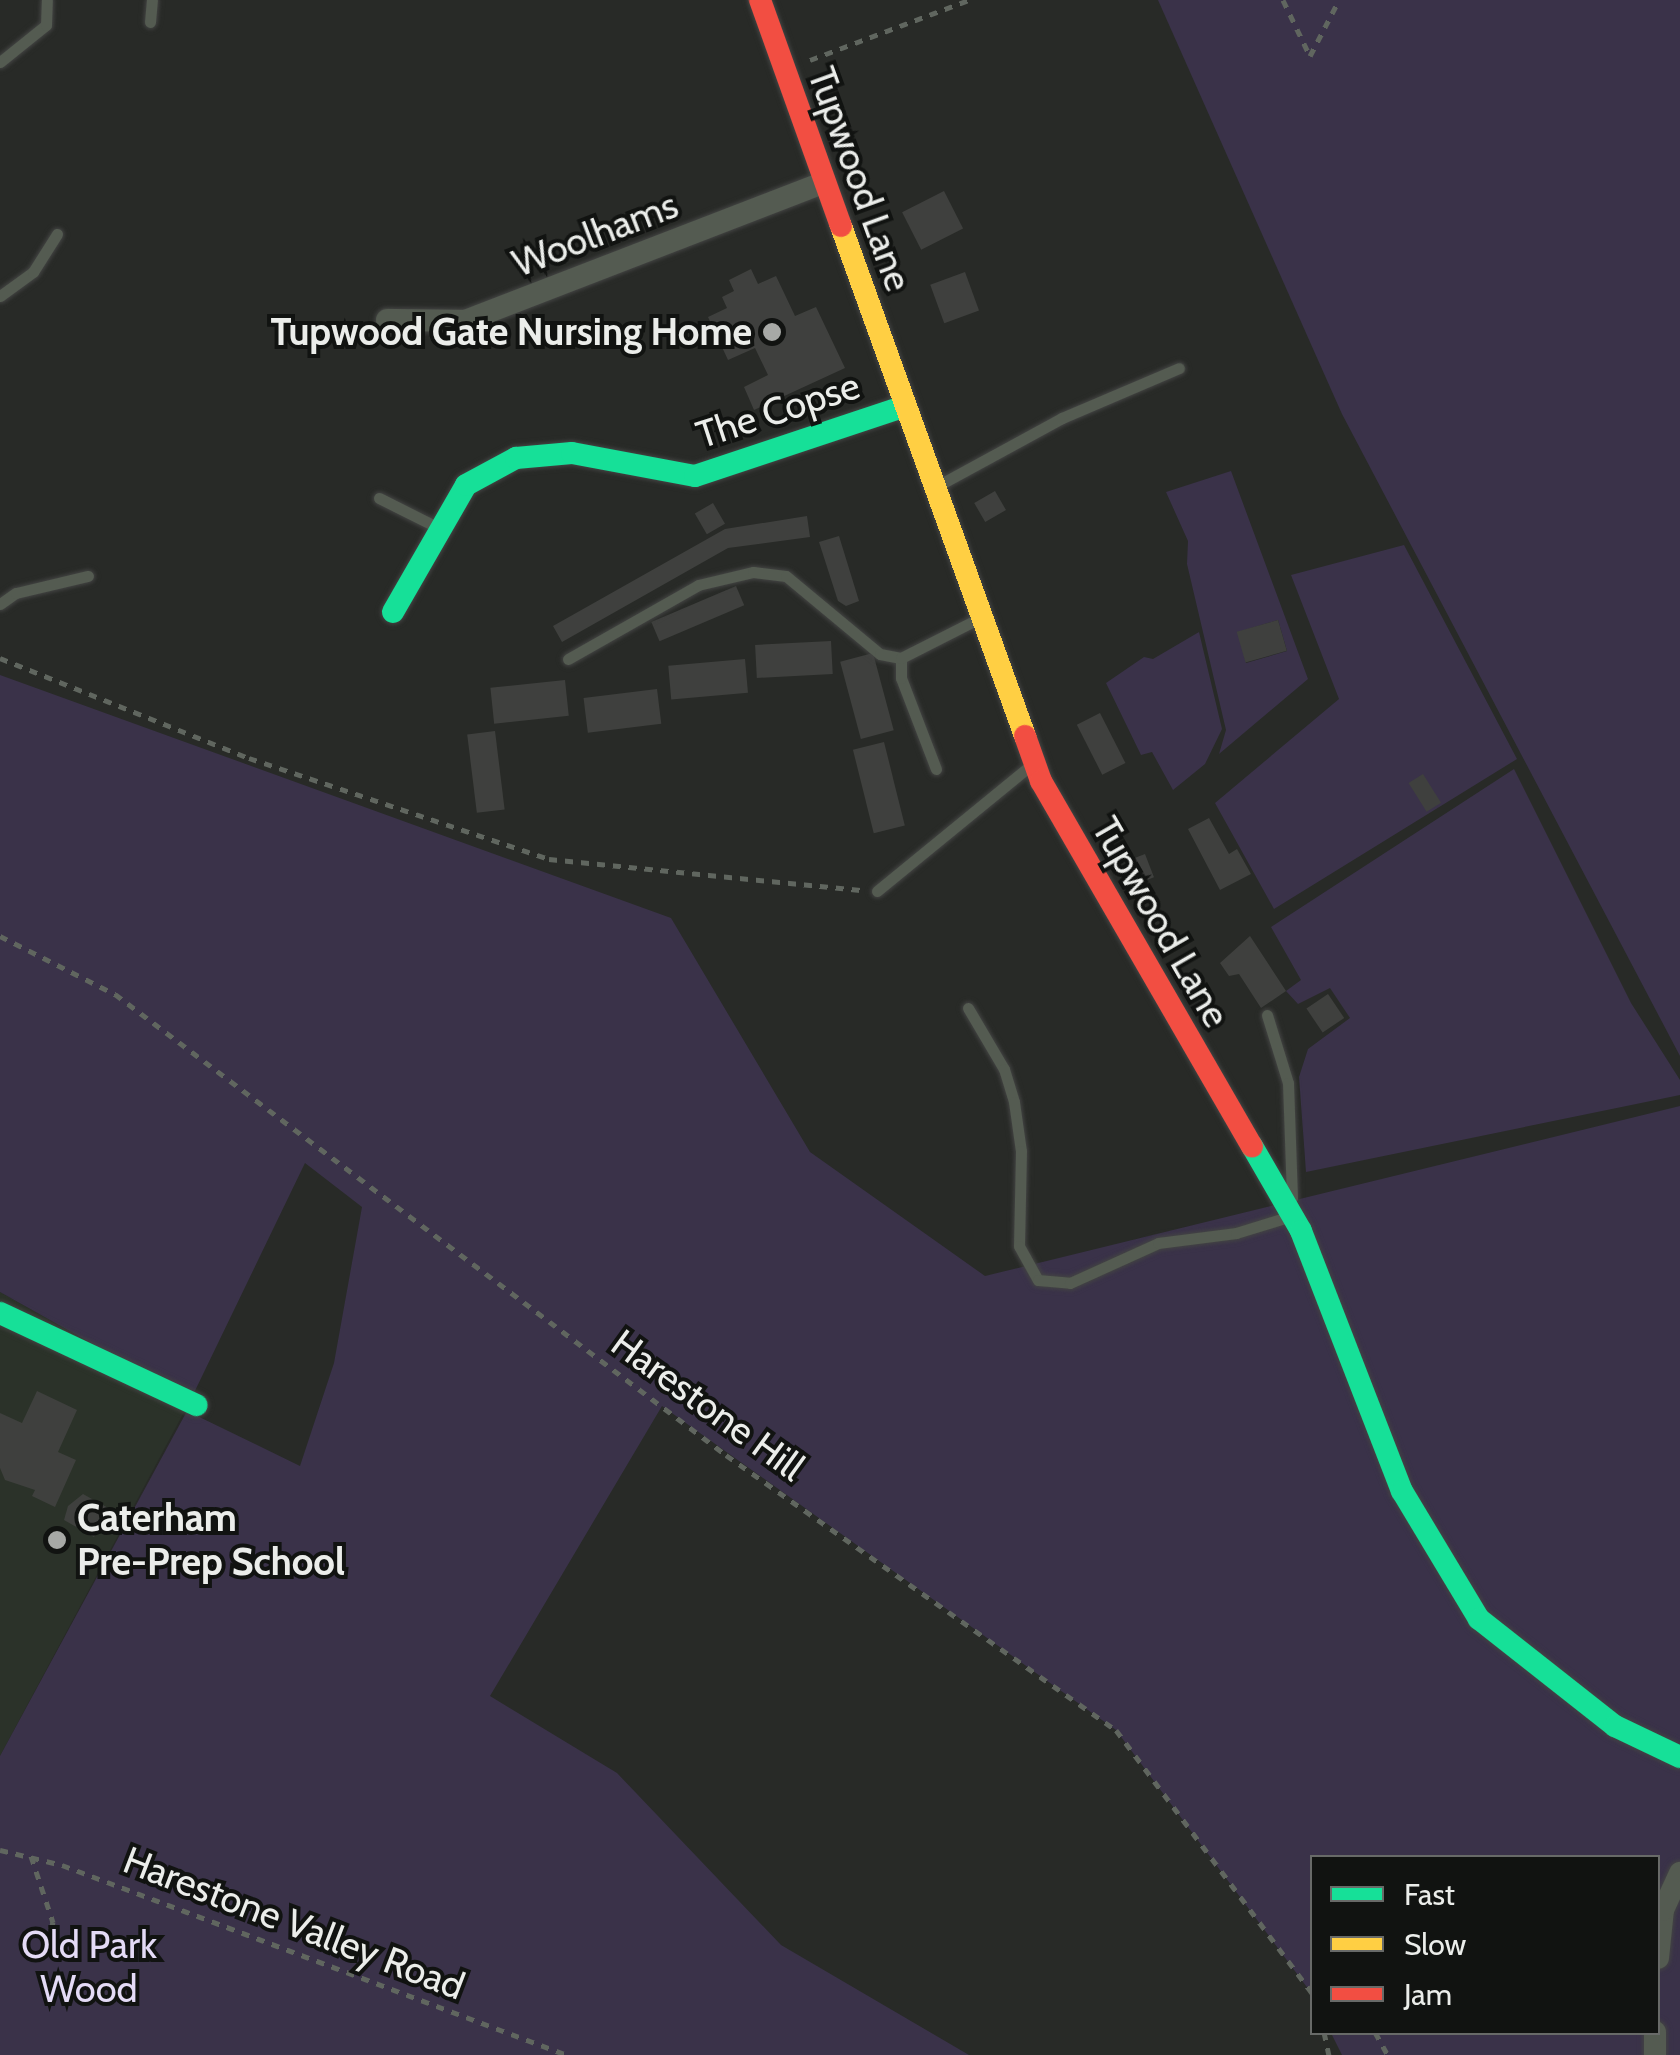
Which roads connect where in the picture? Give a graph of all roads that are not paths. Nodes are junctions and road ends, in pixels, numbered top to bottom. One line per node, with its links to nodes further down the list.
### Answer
1 (48, 0): 5 (lane)
2 (152, 0): 4 (lane)
3 (760, 0): 6 (street, Tupwood Lane)
4 (150, 22)
5 (0, 62)
6 (822, 183): 9 (street, Woolhams); 11 (street, Tupwood Lane)
7 (56, 234): 8 (lane)
8 (0, 296)
9 (387, 320)
10 (1179, 368): 12 (lane)
11 (905, 406): 12 (street, Tupwood Lane); 14 (street, The Copse)
12 (935, 486): 18 (street, Tupwood Lane)
13 (379, 498): 14 (lane)
14 (441, 528): 17 (street, The Copse)
15 (88, 576): 16 (lane)
16 (0, 604)
17 (393, 612)
18 (982, 617): 19 (lane); 21 (street, Tupwood Lane)
19 (901, 658): 20 (lane); 22 (lane)
20 (568, 659)
21 (1034, 762): 23 (lane); 26 (street, Tupwood Lane)
22 (936, 769)
23 (877, 892)
24 (968, 1008): 26 (lane)
25 (1267, 1015): 26 (lane)
26 (1289, 1211): 29 (street, Tupwood Lane)
27 (0, 1313): 28 (street)
28 (196, 1405)
29 (1680, 1758)
30 (1680, 1874): 31 (street)
31 (1660, 1939)

